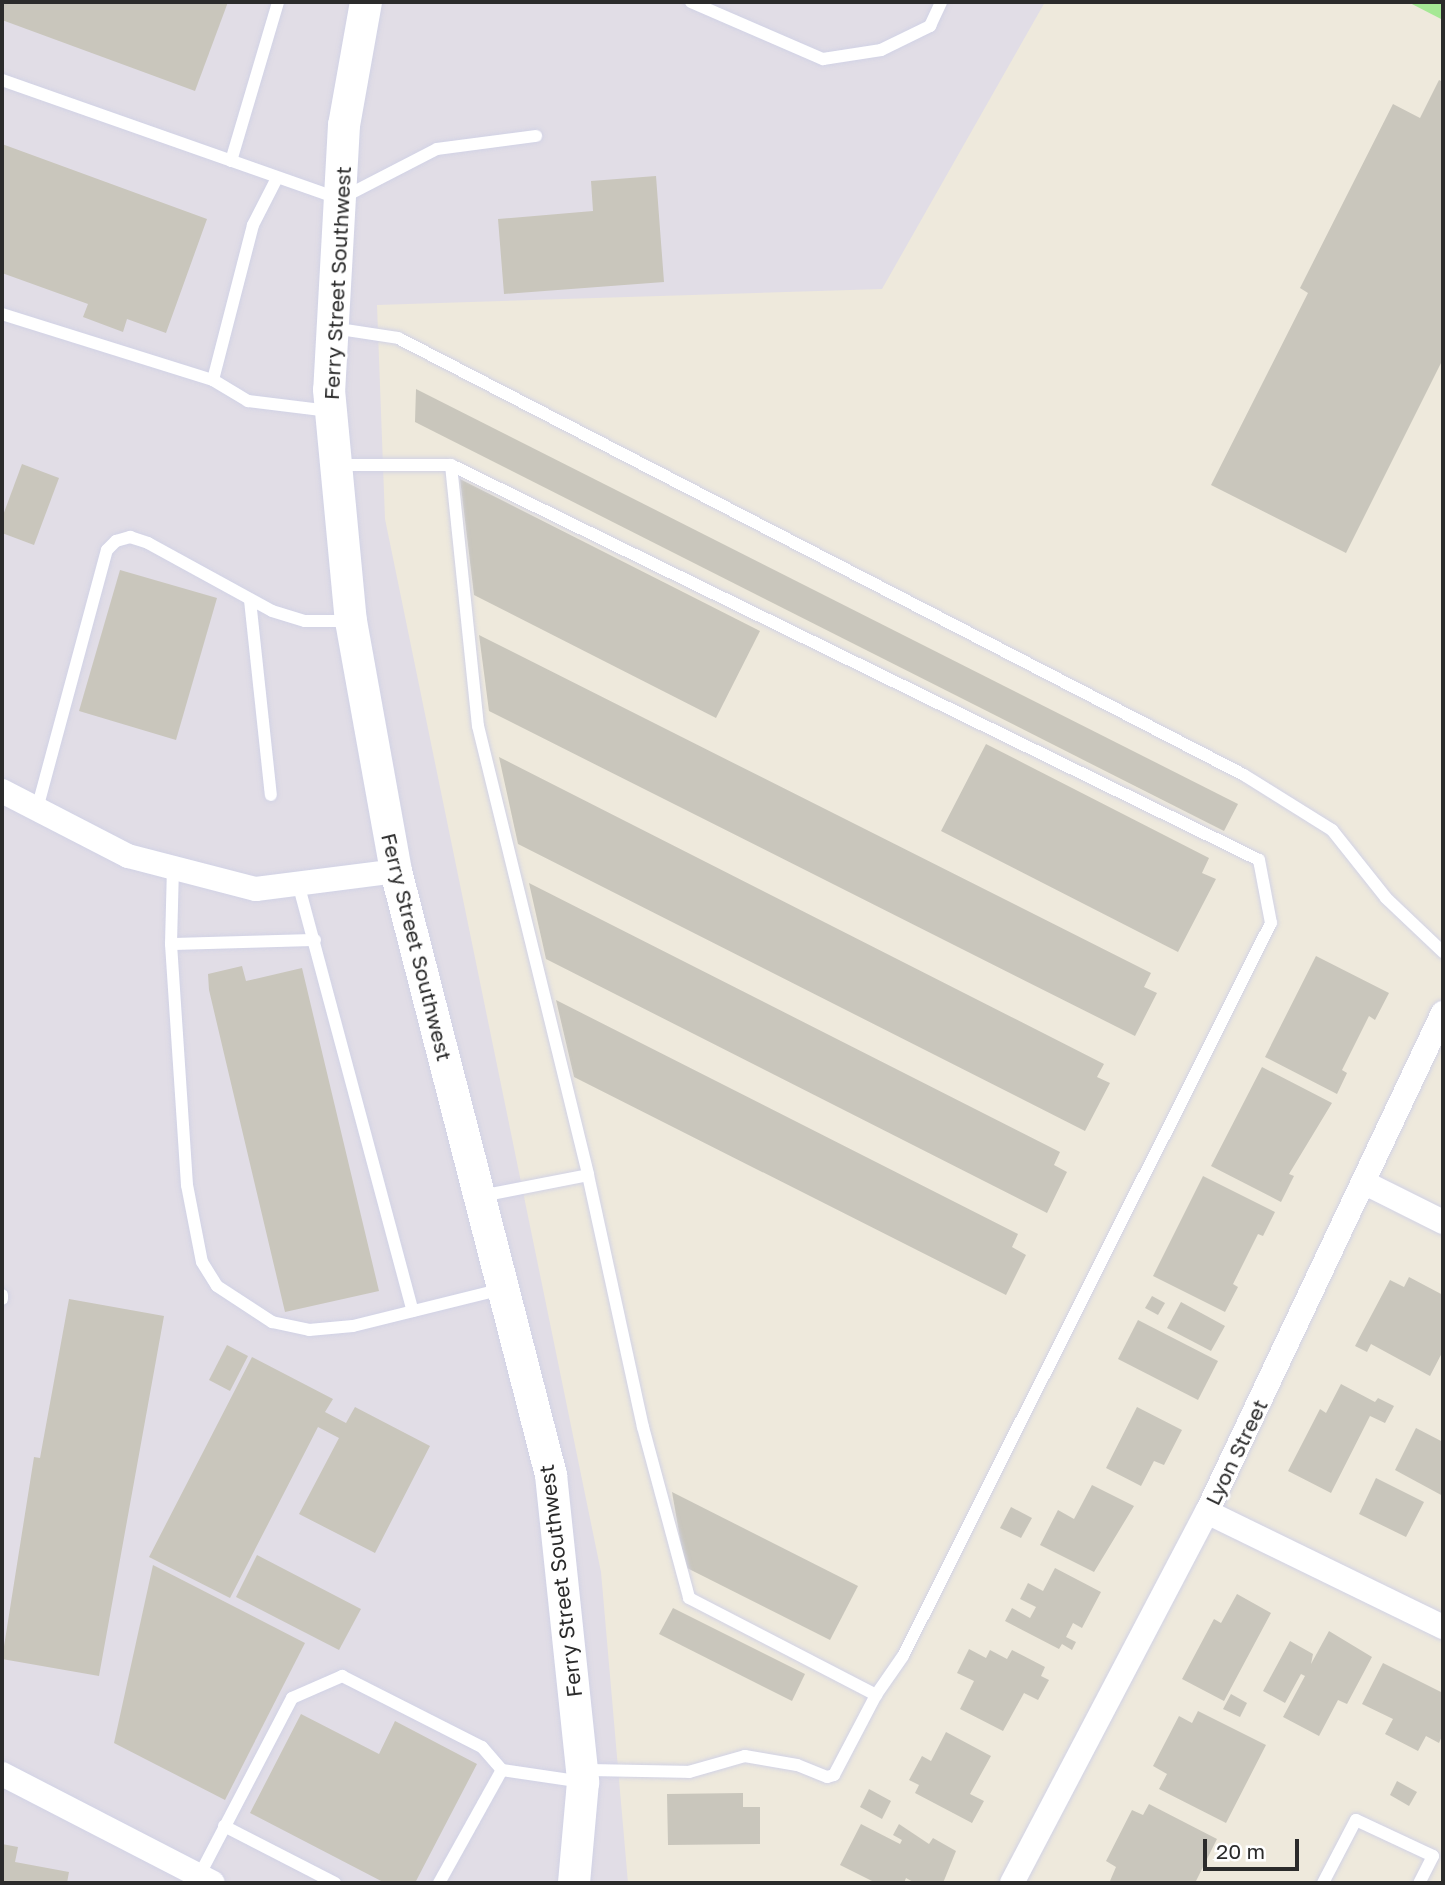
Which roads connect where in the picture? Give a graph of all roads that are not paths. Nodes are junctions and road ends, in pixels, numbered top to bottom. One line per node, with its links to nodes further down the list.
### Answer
1 (278, 2): 7 (lane)
2 (366, 2): 9 (street, Ferry Street Southwest)
3 (691, 2): 4 (lane)
4 (941, 2)
5 (2, 80): 7 (lane)
6 (536, 136): 9 (lane)
7 (231, 161): 8 (lane)
8 (277, 177): 9 (lane); 12 (lane)
9 (340, 199): 11 (street, Ferry Street Southwest)
10 (2, 314): 12 (lane)
11 (333, 328): 13 (street, Ferry Street Southwest); 26 (lane)
12 (213, 380): 13 (lane)
13 (331, 411): 14 (street, Ferry Street Southwest)
14 (337, 465): 15 (lane); 17 (street, Ferry Street Southwest)
15 (451, 465): 28 (lane); 36 (lane)
16 (250, 600): 17 (lane); 19 (lane); 20 (lane)
17 (351, 621): 22 (street, Ferry Street Southwest)
18 (2, 791): 20 (street)
19 (271, 795)
20 (37, 809): 21 (street)
21 (173, 867): 23 (street); 25 (lane)
22 (396, 871): 23 (street); 30 (street, Ferry Street Southwest)
23 (298, 883): 24 (lane)
24 (315, 940): 25 (lane); 33 (lane)
25 (171, 944): 33 (lane)
26 (1443, 952)
27 (1443, 1013): 29 (street, Lyon Street)
28 (588, 1175): 30 (lane); 36 (lane)
29 (1365, 1183): 31 (street); 34 (street, Lyon Street)
30 (480, 1197): 32 (street, Ferry Street Southwest)
31 (1443, 1222)
32 (503, 1289): 33 (lane); 39 (street, Ferry Street Southwest)
33 (413, 1311)
34 (1207, 1512): 35 (street); 45 (street, Lyon Street)
35 (1443, 1627)
36 (876, 1695): 39 (lane)
37 (502, 1770): 39 (lane); 40 (lane); 43 (lane)
38 (2, 1774): 41 (street)
39 (582, 1776): 44 (street, Ferry Street Southwest)
40 (224, 1826): 41 (lane); 42 (lane)
41 (206, 1879)
42 (335, 1883)
43 (439, 1883)
44 (574, 1883)
45 (1012, 1883)
46 (1322, 1883): 47 (lane)
47 (1419, 1883)

